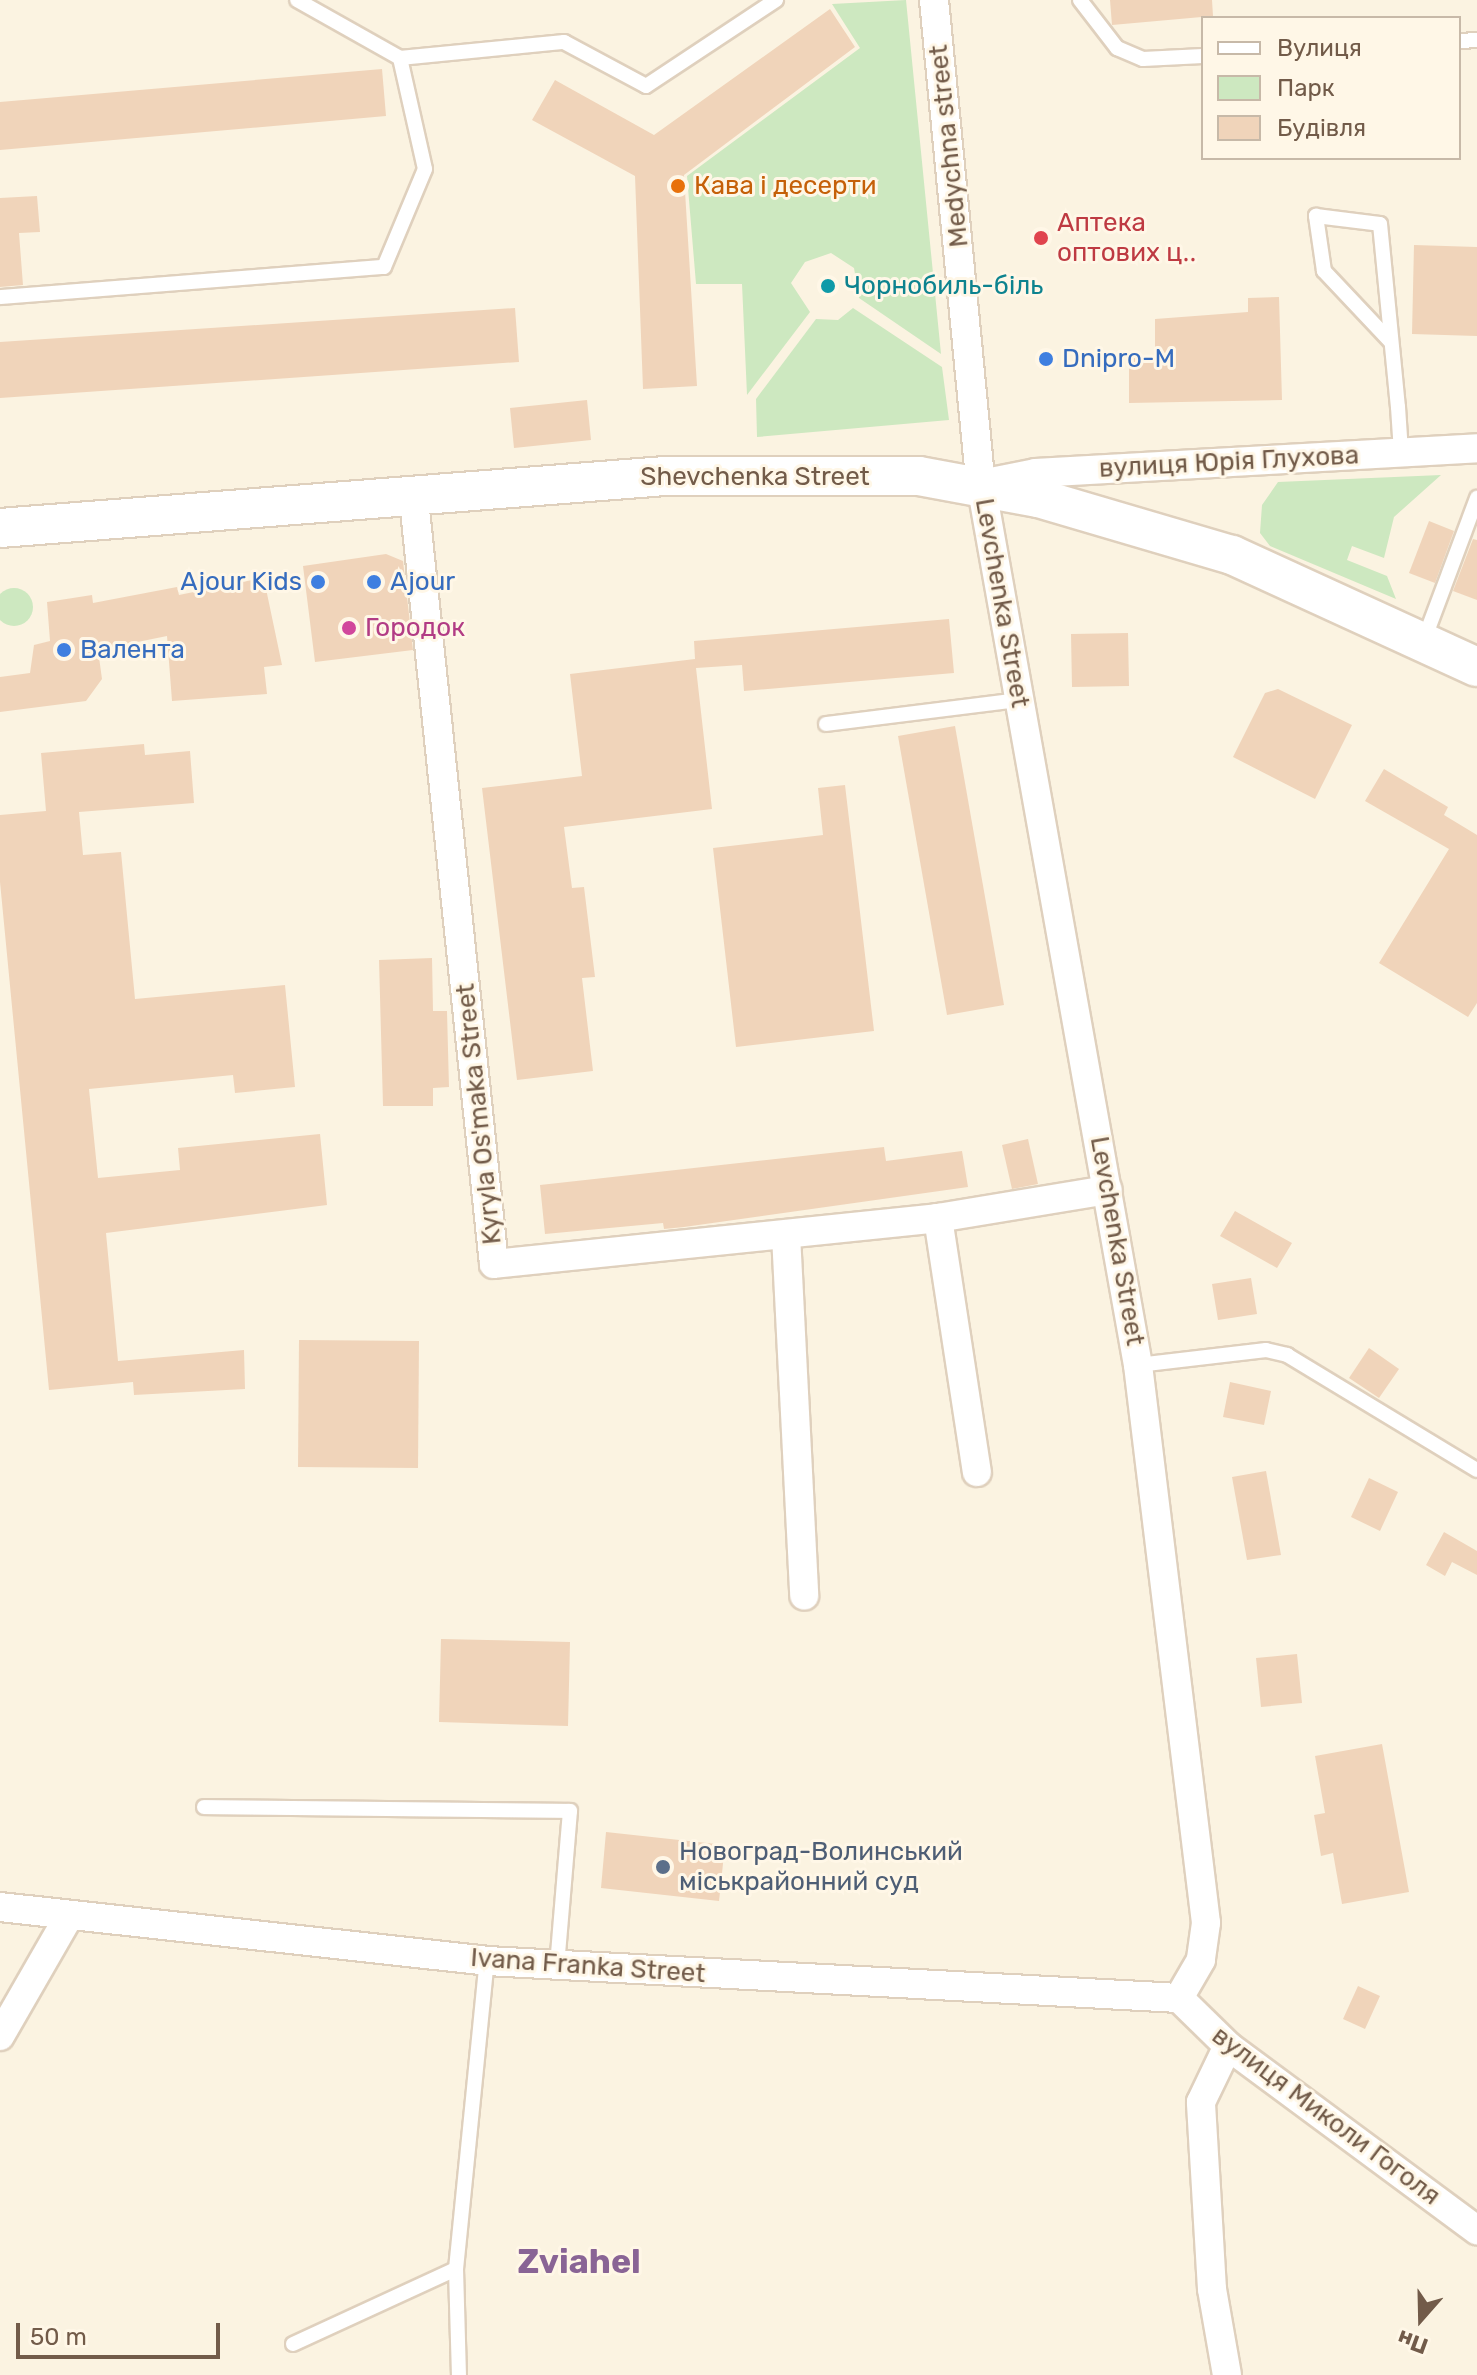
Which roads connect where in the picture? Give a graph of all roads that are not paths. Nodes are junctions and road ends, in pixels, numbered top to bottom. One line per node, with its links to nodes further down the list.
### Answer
1 (297, 0): 6 (lane)
2 (776, 0): 6 (lane)
3 (934, 0): 11 (street, Medychna street)
4 (1080, 0): 5 (lane)
5 (1201, 56)
6 (400, 58): 7 (lane)
7 (0, 297)
8 (1391, 342): 8 (lane); 10 (lane)
9 (1477, 448): 10 (street, вулиця Юрія Глухова)
10 (1401, 452): 11 (street, вулиця Юрія Глухова)
11 (981, 484): 12 (main road, Shevchenka Street); 15 (main road, Shevchenka Street); 17 (street, Levchenka Street)
12 (413, 491): 14 (main road, Shevchenka Street); 21 (street, Kyryla Osʹmaka Street)
13 (1477, 498): 15 (lane)
14 (0, 528)
15 (1424, 640): 16 (main road, Shevchenka Street)
16 (1477, 667)
17 (1019, 700): 18 (lane); 19 (street, Levchenka Street)
18 (826, 724)
19 (1108, 1190): 20 (street, Kyryla Osʹmaka Street); 22 (street, Levchenka Street)
20 (938, 1218): 21 (street, Kyryla Osʹmaka Street); 24 (street)
21 (786, 1235): 25 (street)
22 (1138, 1365): 23 (lane); 31 (street, Levchenka Street)
23 (1477, 1470)
24 (977, 1472)
25 (804, 1596)
26 (204, 1807): 30 (lane)
27 (0, 1907): 28 (street, Ivana Franka Street)
28 (69, 1916): 29 (street, Ivana Franka Street); 32 (street)
29 (487, 1961): 30 (street, Ivana Franka Street); 35 (lane)
30 (557, 1965): 31 (street, Ivana Franka Street)
31 (1179, 1998): 33 (street, вулиця Миколи Гоголя)
32 (0, 2036)
33 (1228, 2046): 34 (street, вулиця Миколи Гоголя); 38 (street)
34 (1477, 2230)
35 (456, 2269): 36 (lane); 37 (lane)
36 (293, 2344)
37 (459, 2375)
38 (1227, 2375)

